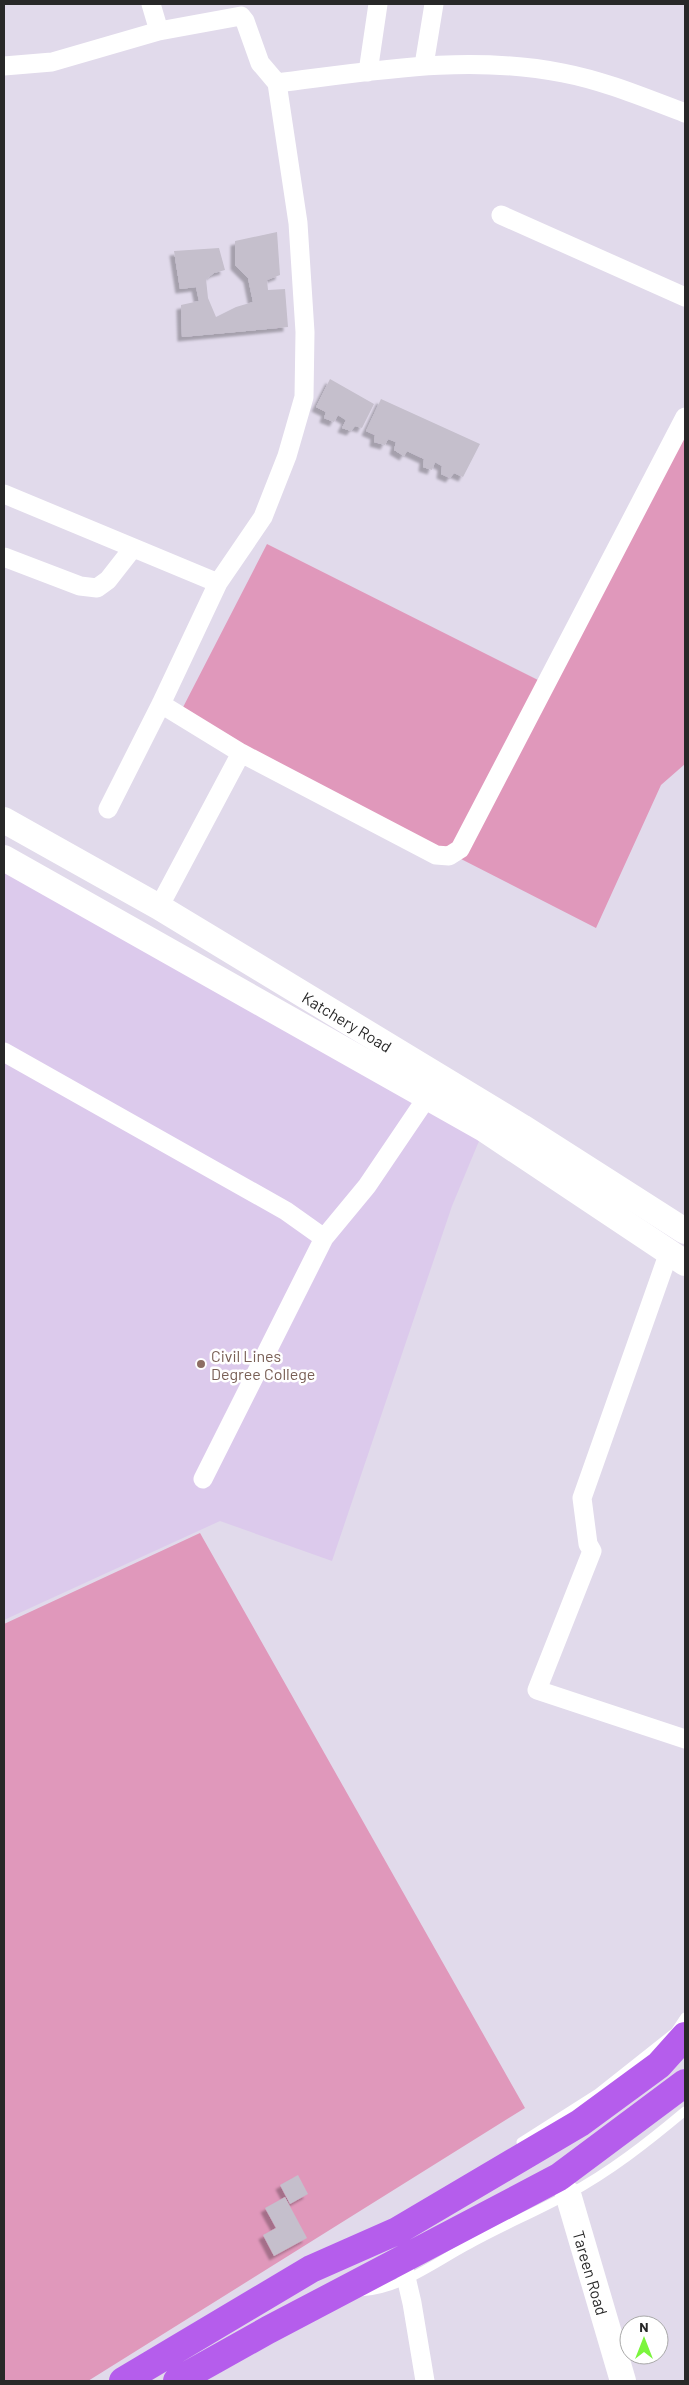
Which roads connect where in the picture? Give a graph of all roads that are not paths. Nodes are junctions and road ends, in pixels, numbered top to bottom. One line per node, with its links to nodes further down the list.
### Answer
1 (150, 4): 4 (street)
2 (378, 4): 7 (street)
3 (434, 4): 5 (street)
4 (159, 31): 6 (street); 8 (street)
5 (424, 64): 7 (street); 9 (street)
6 (4, 66)
7 (368, 72): 8 (street)
8 (277, 83): 16 (street)
9 (685, 112)
10 (501, 215): 11 (street)
11 (685, 297)
12 (685, 417): 18 (street)
13 (4, 494): 14 (street)
14 (133, 548): 15 (street); 16 (street)
15 (4, 557)
16 (218, 583): 17 (street)
17 (161, 704): 18 (street); 19 (street)
18 (241, 753): 24 (street)
19 (108, 809)
20 (4, 820): 22 (main road, Katchery Road)
21 (4, 858): 23 (main road, Katchery Road)
22 (84, 864): 23 (main road); 24 (main road, Katchery Road)
23 (68, 894): 26 (main road, Katchery Road)
24 (159, 907): 25 (main road, Katchery Road)
25 (248, 963): 26 (main road); 28 (main road, Katchery Road)
26 (235, 988): 28 (main road, Katchery Road)
27 (4, 1052): 31 (street)
28 (434, 1087): 29 (main road, Katchery Road); 31 (street)
29 (517, 1137): 30 (main road, Katchery Road); 32 (main road, Katchery Road)
30 (685, 1231)
31 (324, 1238): 33 (street)
32 (677, 1258): 34 (street)
33 (203, 1479)
34 (685, 1739)
35 (685, 2017): 39 (lane)
36 (685, 2036): 43 (main road)
37 (685, 2083): 42 (main road)
38 (685, 2111): 40 (lane)
39 (510, 2149)
40 (568, 2194): 42 (lane); 47 (main road, Tareen Road)
41 (365, 2234): 43 (lane)
42 (404, 2269): 45 (main road); 46 (street)
43 (311, 2270): 44 (main road)
44 (123, 2381)
45 (177, 2381)
46 (424, 2381)
47 (623, 2381)

